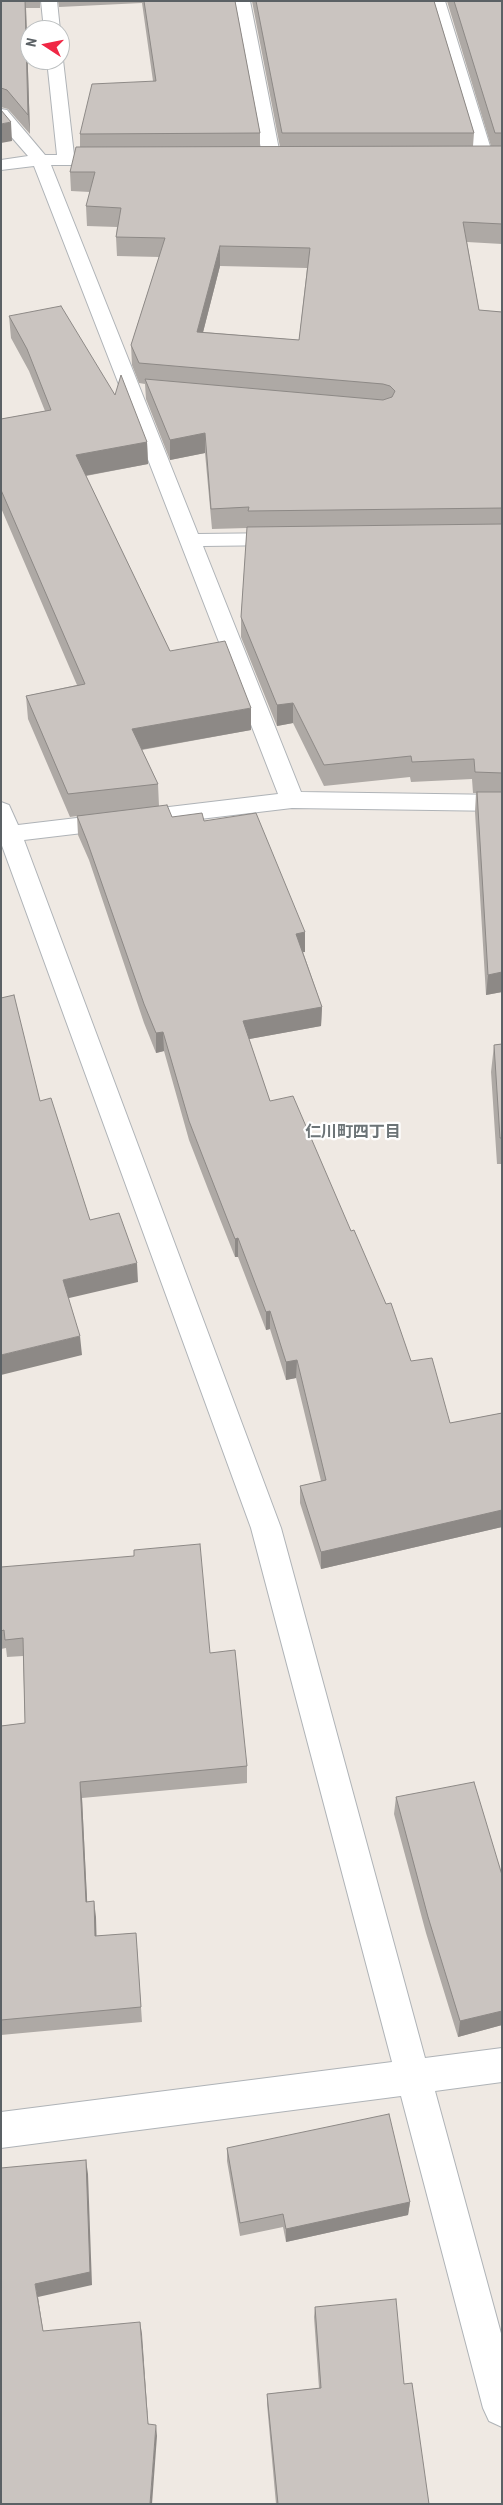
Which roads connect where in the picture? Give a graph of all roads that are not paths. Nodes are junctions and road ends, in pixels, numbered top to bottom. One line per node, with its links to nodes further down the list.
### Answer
1 (49, 1): 4 (street)
2 (242, 1): 13 (street)
3 (437, 1): 8 (street)
4 (51, 20)
5 (56, 70): 10 (street)
6 (1, 114): 9 (street)
7 (466, 159): 8 (street)
8 (493, 159)
9 (40, 160): 10 (street); 15 (street); 17 (street)
10 (66, 160): 11 (street)
11 (125, 160)
12 (253, 160): 13 (street)
13 (272, 160): 14 (street)
14 (292, 160)
15 (1, 165)
16 (306, 539): 17 (street)
17 (189, 540): 18 (street)
18 (292, 800): 19 (street); 20 (street)
19 (502, 803)
20 (4, 826): 22 (street)
21 (502, 2065): 22 (street)
22 (414, 2076): 23 (street); 24 (street)
23 (1, 2130)
24 (502, 2408)

